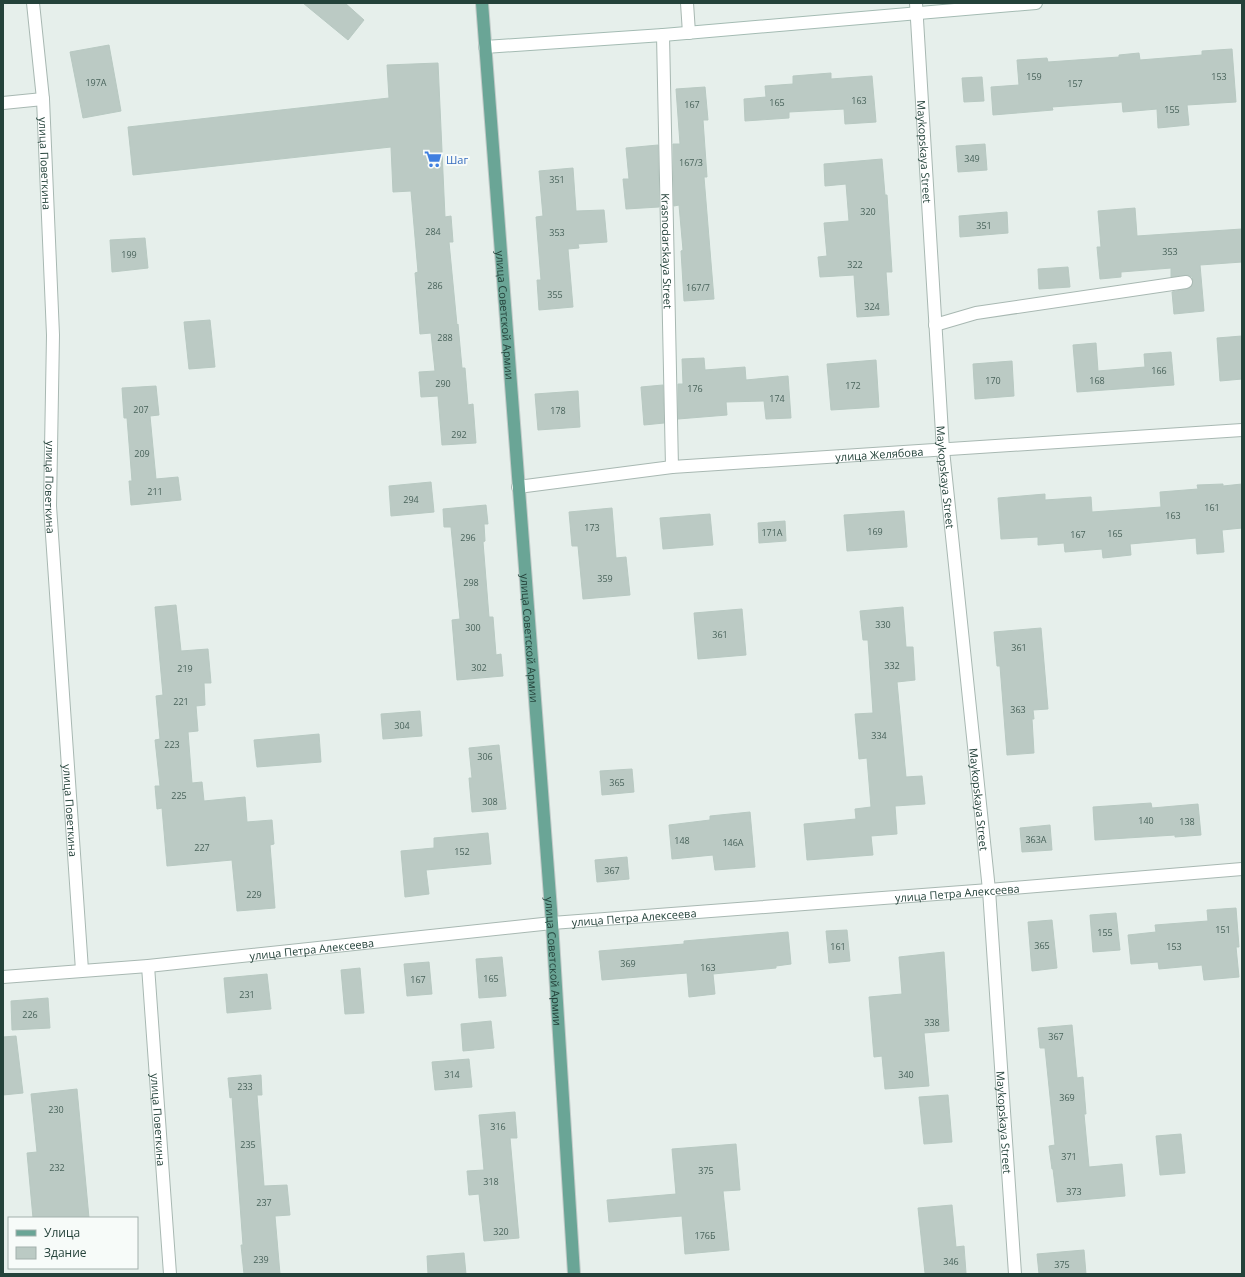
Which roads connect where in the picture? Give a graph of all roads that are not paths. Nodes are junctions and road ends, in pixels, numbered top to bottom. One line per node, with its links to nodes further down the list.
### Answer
1 (33, 3): 9 (street, улица Поветкина)
2 (482, 3): 8 (main road, улица Советской Армии)
3 (687, 3): 6 (street)
4 (1036, 3): 5 (street)
5 (916, 8): 6 (street); 12 (street, Maykopskaya Street)
6 (689, 33): 7 (street)
7 (664, 35): 8 (street); 15 (street, Krasnodarskaya Street)
8 (485, 47): 16 (main road, улица Советской Армии)
9 (43, 99): 10 (street); 21 (street, улица Поветкина)
10 (3, 103)
11 (1186, 282): 12 (street)
12 (935, 324): 14 (street, Maykopskaya Street)
13 (1242, 430): 14 (street, улица Желябова)
14 (943, 450): 15 (street, улица Желябова); 18 (street, Maykopskaya Street)
15 (672, 466): 16 (street, улица Желябова)
16 (518, 487): 19 (main road, улица Советской Армии)
17 (1242, 870): 18 (street, улица Петра Алексеева)
18 (989, 890): 19 (street, улица Петра Алексеева); 25 (street, Maykopskaya Street)
19 (552, 923): 20 (street, улица Петра Алексеева); 24 (main road, улица Советской Армии)
20 (148, 966): 21 (street, улица Петра Алексеева); 23 (street, улица Поветкина)
21 (82, 970): 22 (street, улица Петра Алексеева)
22 (3, 977)
23 (170, 1274)
24 (574, 1274)
25 (1015, 1274)

